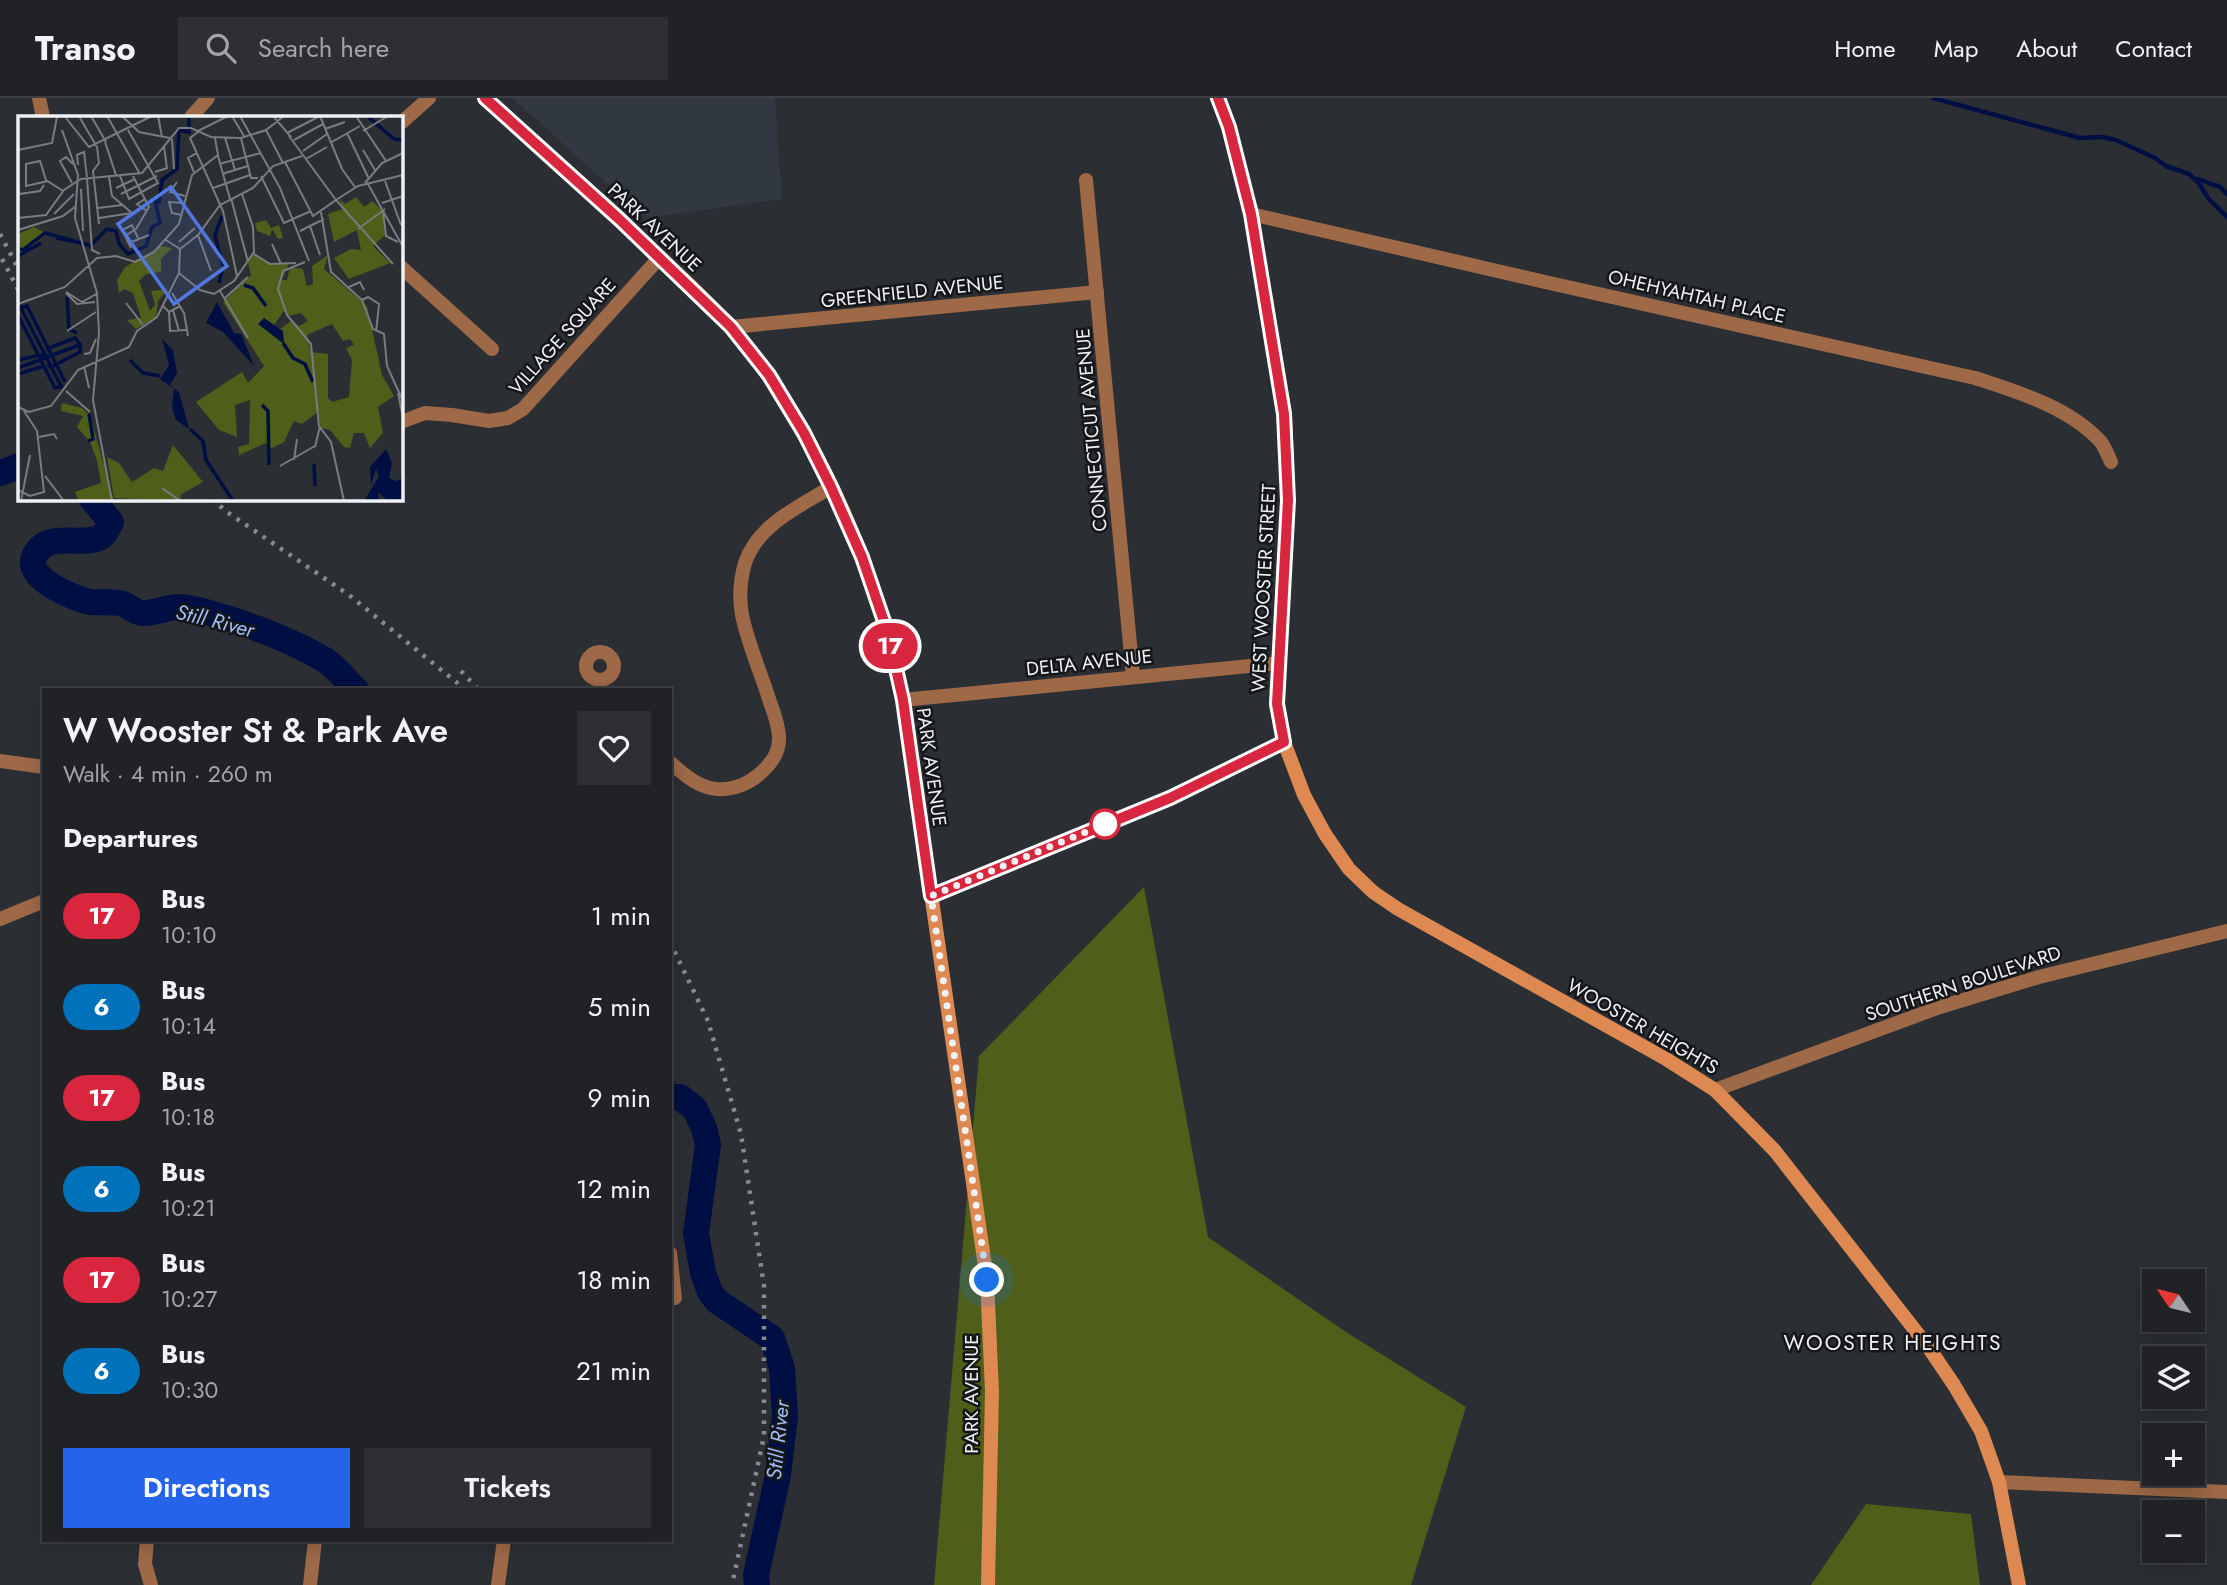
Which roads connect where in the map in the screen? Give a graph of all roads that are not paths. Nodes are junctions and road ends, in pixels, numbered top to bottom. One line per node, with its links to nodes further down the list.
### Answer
1 (39, 98): 6 (street)
2 (208, 98): 7 (street)
3 (429, 98): 8 (street)
4 (485, 98): 11 (main road, PARK AVENUE)
5 (1218, 98): 10 (main road, WEST WOOSTER STREET)
6 (43, 116)
7 (192, 116)
8 (402, 122)
9 (1087, 180): 13 (street, CONNECTICUT AVENUE)
10 (1251, 214): 17 (street, OHEHYAHTAH PLACE); 19 (main road, WEST WOOSTER STREET)
11 (660, 257): 14 (main road, PARK AVENUE); 16 (street, VILLAGE SQUARE)
12 (402, 268): 15 (street)
13 (1097, 292): 14 (street, GREENFIELD AVENUE); 21 (street, CONNECTICUT AVENUE)
14 (731, 327): 18 (main road, PARK AVENUE)
15 (492, 349)
16 (402, 422)
17 (2111, 462)
18 (831, 487): 23 (main road, PARK AVENUE); 26 (street)
19 (1280, 663): 21 (street, DELTA AVENUE); 24 (main road, WEST WOOSTER STREET)
20 (610, 676): 22 (street)
21 (1133, 676): 23 (street, DELTA AVENUE)
22 (618, 688)
23 (903, 700): 28 (main road, PARK AVENUE)
24 (1284, 742): 28 (main road); 32 (main road, WOOSTER HEIGHTS)
25 (0, 761): 27 (street)
26 (672, 764)
27 (42, 767)
28 (931, 896): 43 (main road, PARK AVENUE)
29 (42, 902): 30 (street)
30 (0, 919)
31 (2227, 931): 32 (street, SOUTHERN BOULEVARD)
32 (1715, 1090): 35 (main road, WOOSTER HEIGHTS)
33 (672, 1271): 34 (street)
34 (675, 1298)
35 (1999, 1482): 36 (street); 44 (main road, WOOSTER HEIGHTS)
36 (2227, 1492)
37 (147, 1542): 40 (street)
38 (315, 1542): 41 (street)
39 (504, 1542): 42 (street)
40 (151, 1585)
41 (310, 1585)
42 (498, 1585)
43 (988, 1585)
44 (2019, 1585)

